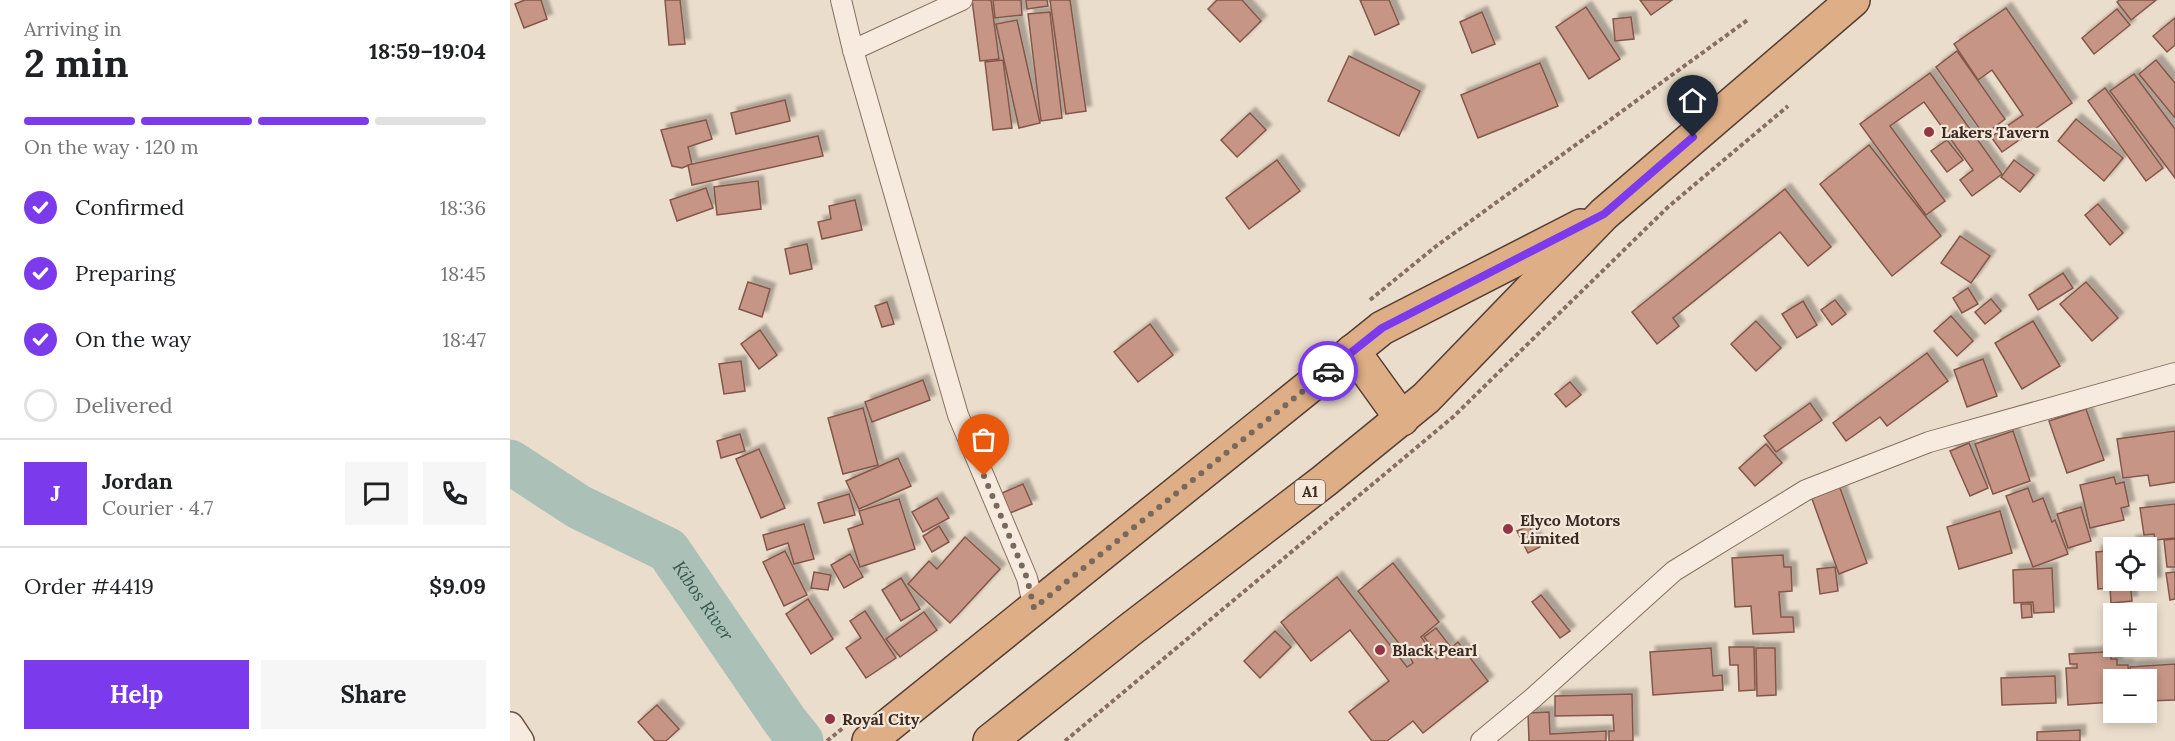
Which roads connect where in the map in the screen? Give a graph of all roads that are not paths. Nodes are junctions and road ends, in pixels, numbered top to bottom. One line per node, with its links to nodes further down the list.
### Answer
1 (841, 0): 4 (street)
2 (962, 0): 4 (street)
3 (1853, 0): 5 (highway, A1)
4 (853, 50): 9 (street)
5 (1604, 214): 6 (highway, A1); 8 (highway, A1)
6 (1353, 351): 8 (highway); 9 (highway, A1)
7 (2175, 373): 14 (street)
8 (1402, 419): 11 (highway, A1)
9 (1034, 608): 13 (highway, A1)
10 (510, 726): 12 (main road)
11 (1002, 737)
12 (520, 741)
13 (869, 741)
14 (1481, 741)

